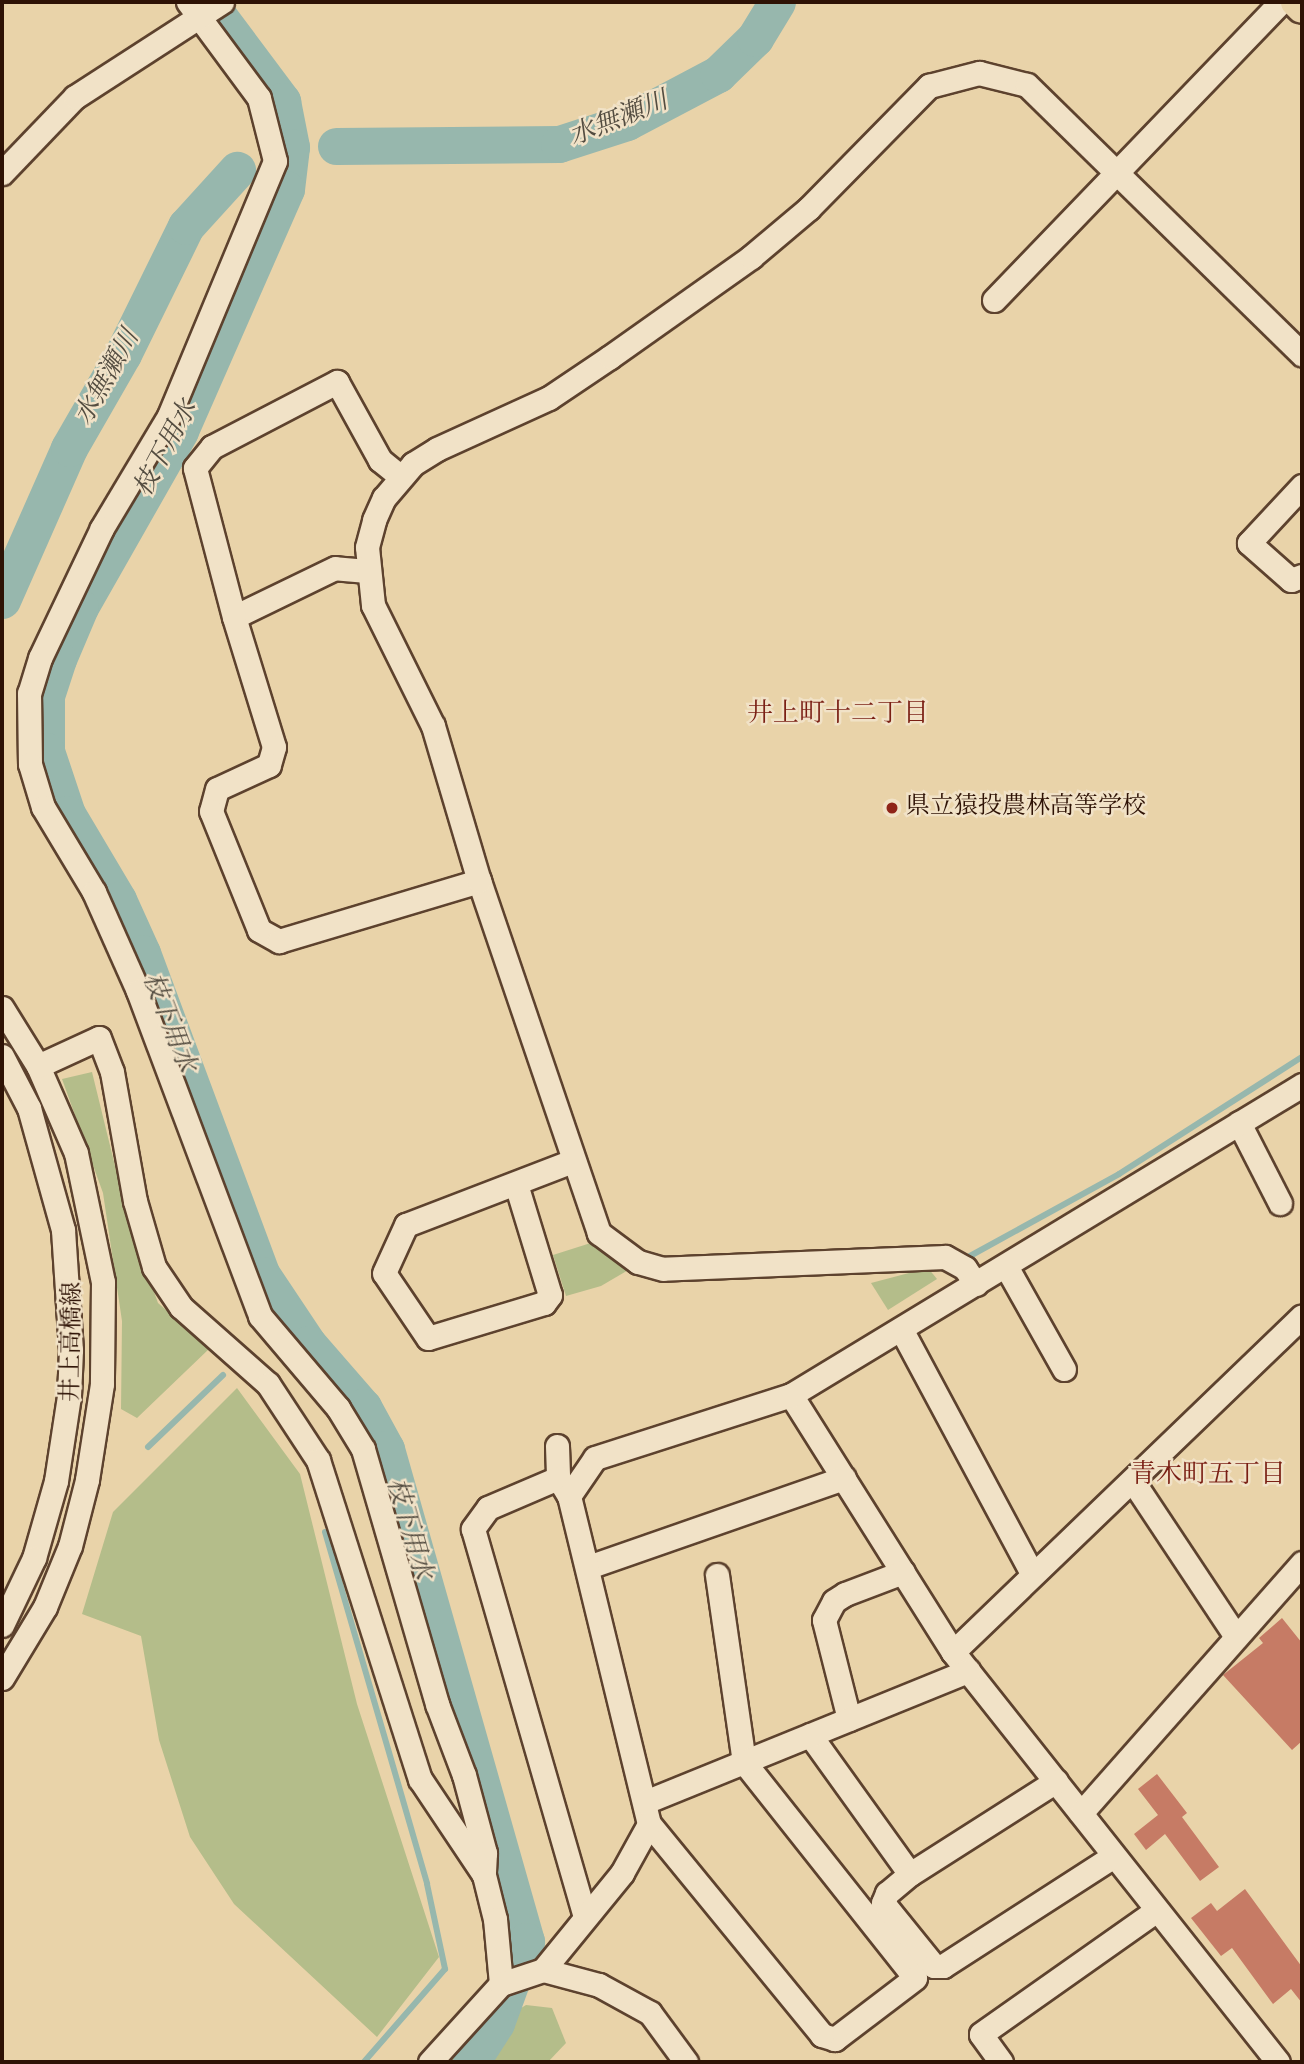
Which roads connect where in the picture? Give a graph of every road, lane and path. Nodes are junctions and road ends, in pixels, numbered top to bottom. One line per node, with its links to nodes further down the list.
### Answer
1 (1281, 2): 6 (street)
2 (1296, 2): 3 (main road)
3 (1302, 8)
4 (205, 9): 5 (street); 51 (street)
5 (2, 173)
6 (1116, 173): 7 (street); 8 (street); 9 (street)
7 (994, 300)
8 (1302, 354)
9 (400, 476): 11 (street); 13 (street)
10 (1302, 486): 12 (street)
11 (367, 571): 13 (street); 14 (street)
12 (1302, 576)
13 (234, 617): 14 (street)
14 (479, 881): 20 (street)
15 (2, 1008): 17 (street, 井上高橋線)
16 (2, 1056): 38 (street, 井上高橋線)
17 (38, 1066): 42 (street, 井上高橋線); 51 (street)
18 (1302, 1085): 19 (street)
19 (1239, 1123): 22 (street); 23 (street)
20 (573, 1161): 21 (street); 24 (street)
21 (516, 1184): 21 (street)
22 (1280, 1203)
23 (1007, 1268): 24 (street); 27 (street)
24 (976, 1284): 26 (street)
25 (1302, 1316): 31 (street)
26 (901, 1329): 28 (street); 36 (street)
27 (1064, 1369)
28 (791, 1395): 30 (street); 32 (street)
29 (557, 1446): 32 (street)
30 (844, 1478): 34 (street); 35 (street)
31 (1134, 1483): 36 (street); 39 (street)
32 (564, 1487): 34 (street); 53 (street)
33 (1302, 1563): 39 (street)
34 (588, 1567): 47 (street)
35 (903, 1572): 40 (street); 43 (street)
36 (1032, 1573): 40 (street)
37 (717, 1575): 45 (street)
38 (2, 1625)
39 (1235, 1635): 48 (street)
40 (953, 1652): 41 (street)
41 (968, 1671): 43 (street); 46 (street)
42 (2, 1678)
43 (849, 1719): 44 (street)
44 (810, 1735): 45 (street); 50 (street)
45 (744, 1762): 47 (street); 47 (street)
46 (1055, 1781): 48 (street); 50 (street)
47 (647, 1813): 53 (street)
48 (1081, 1813): 49 (street)
49 (1114, 1856): 50 (street); 52 (street)
50 (909, 1874)
51 (484, 1875): 55 (street)
52 (1157, 1910): 58 (street); 59 (street)
53 (585, 1917): 54 (street)
54 (543, 1970): 55 (street); 57 (street)
55 (501, 1984): 56 (street)
56 (430, 2062)
57 (686, 2062)
58 (1000, 2062)
59 (1278, 2062)

